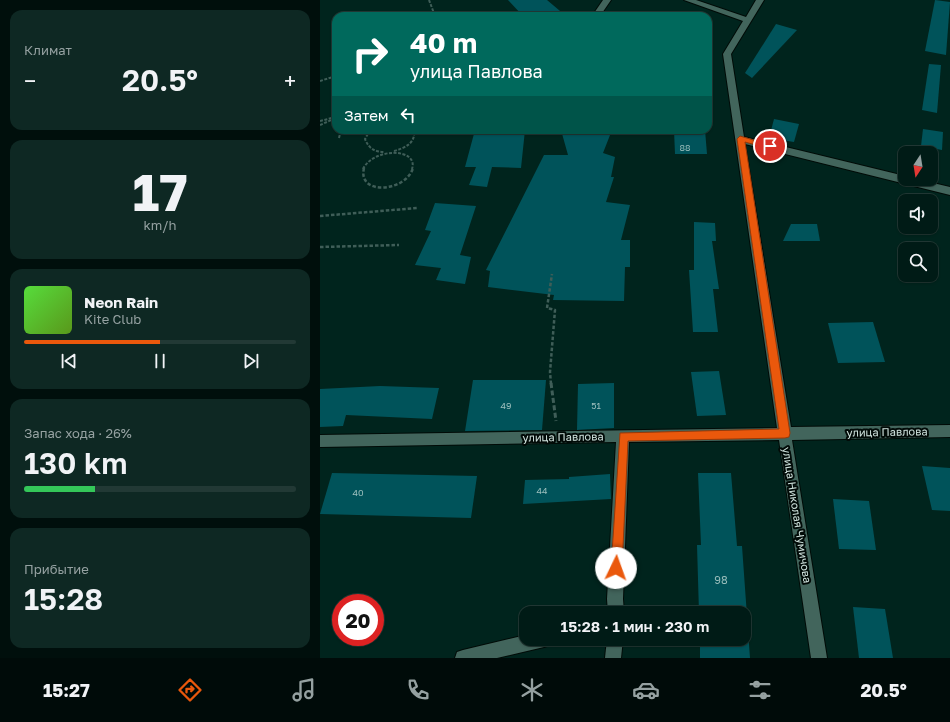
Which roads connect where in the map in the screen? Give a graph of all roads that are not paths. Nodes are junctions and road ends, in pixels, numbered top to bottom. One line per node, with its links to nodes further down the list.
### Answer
1 (607, 0): 4 (street)
2 (688, 0): 5 (street)
3 (760, 0): 5 (street, улица Николая Чумичова)
4 (599, 12)
5 (748, 20): 6 (street, улица Николая Чумичова)
6 (740, 139): 7 (street); 9 (street, улица Николая Чумичова)
7 (950, 191)
8 (950, 430): 9 (street, улица Павлова)
9 (785, 433): 10 (street, улица Павлова); 18 (street, улица Николая Чумичова)
10 (623, 436): 11 (street, улица Павлова); 12 (street)
11 (320, 441)
12 (616, 606)
13 (519, 646): 15 (street)
14 (614, 646): 17 (street)
15 (485, 655): 16 (street)
16 (463, 658)
17 (613, 658)
18 (819, 658)

